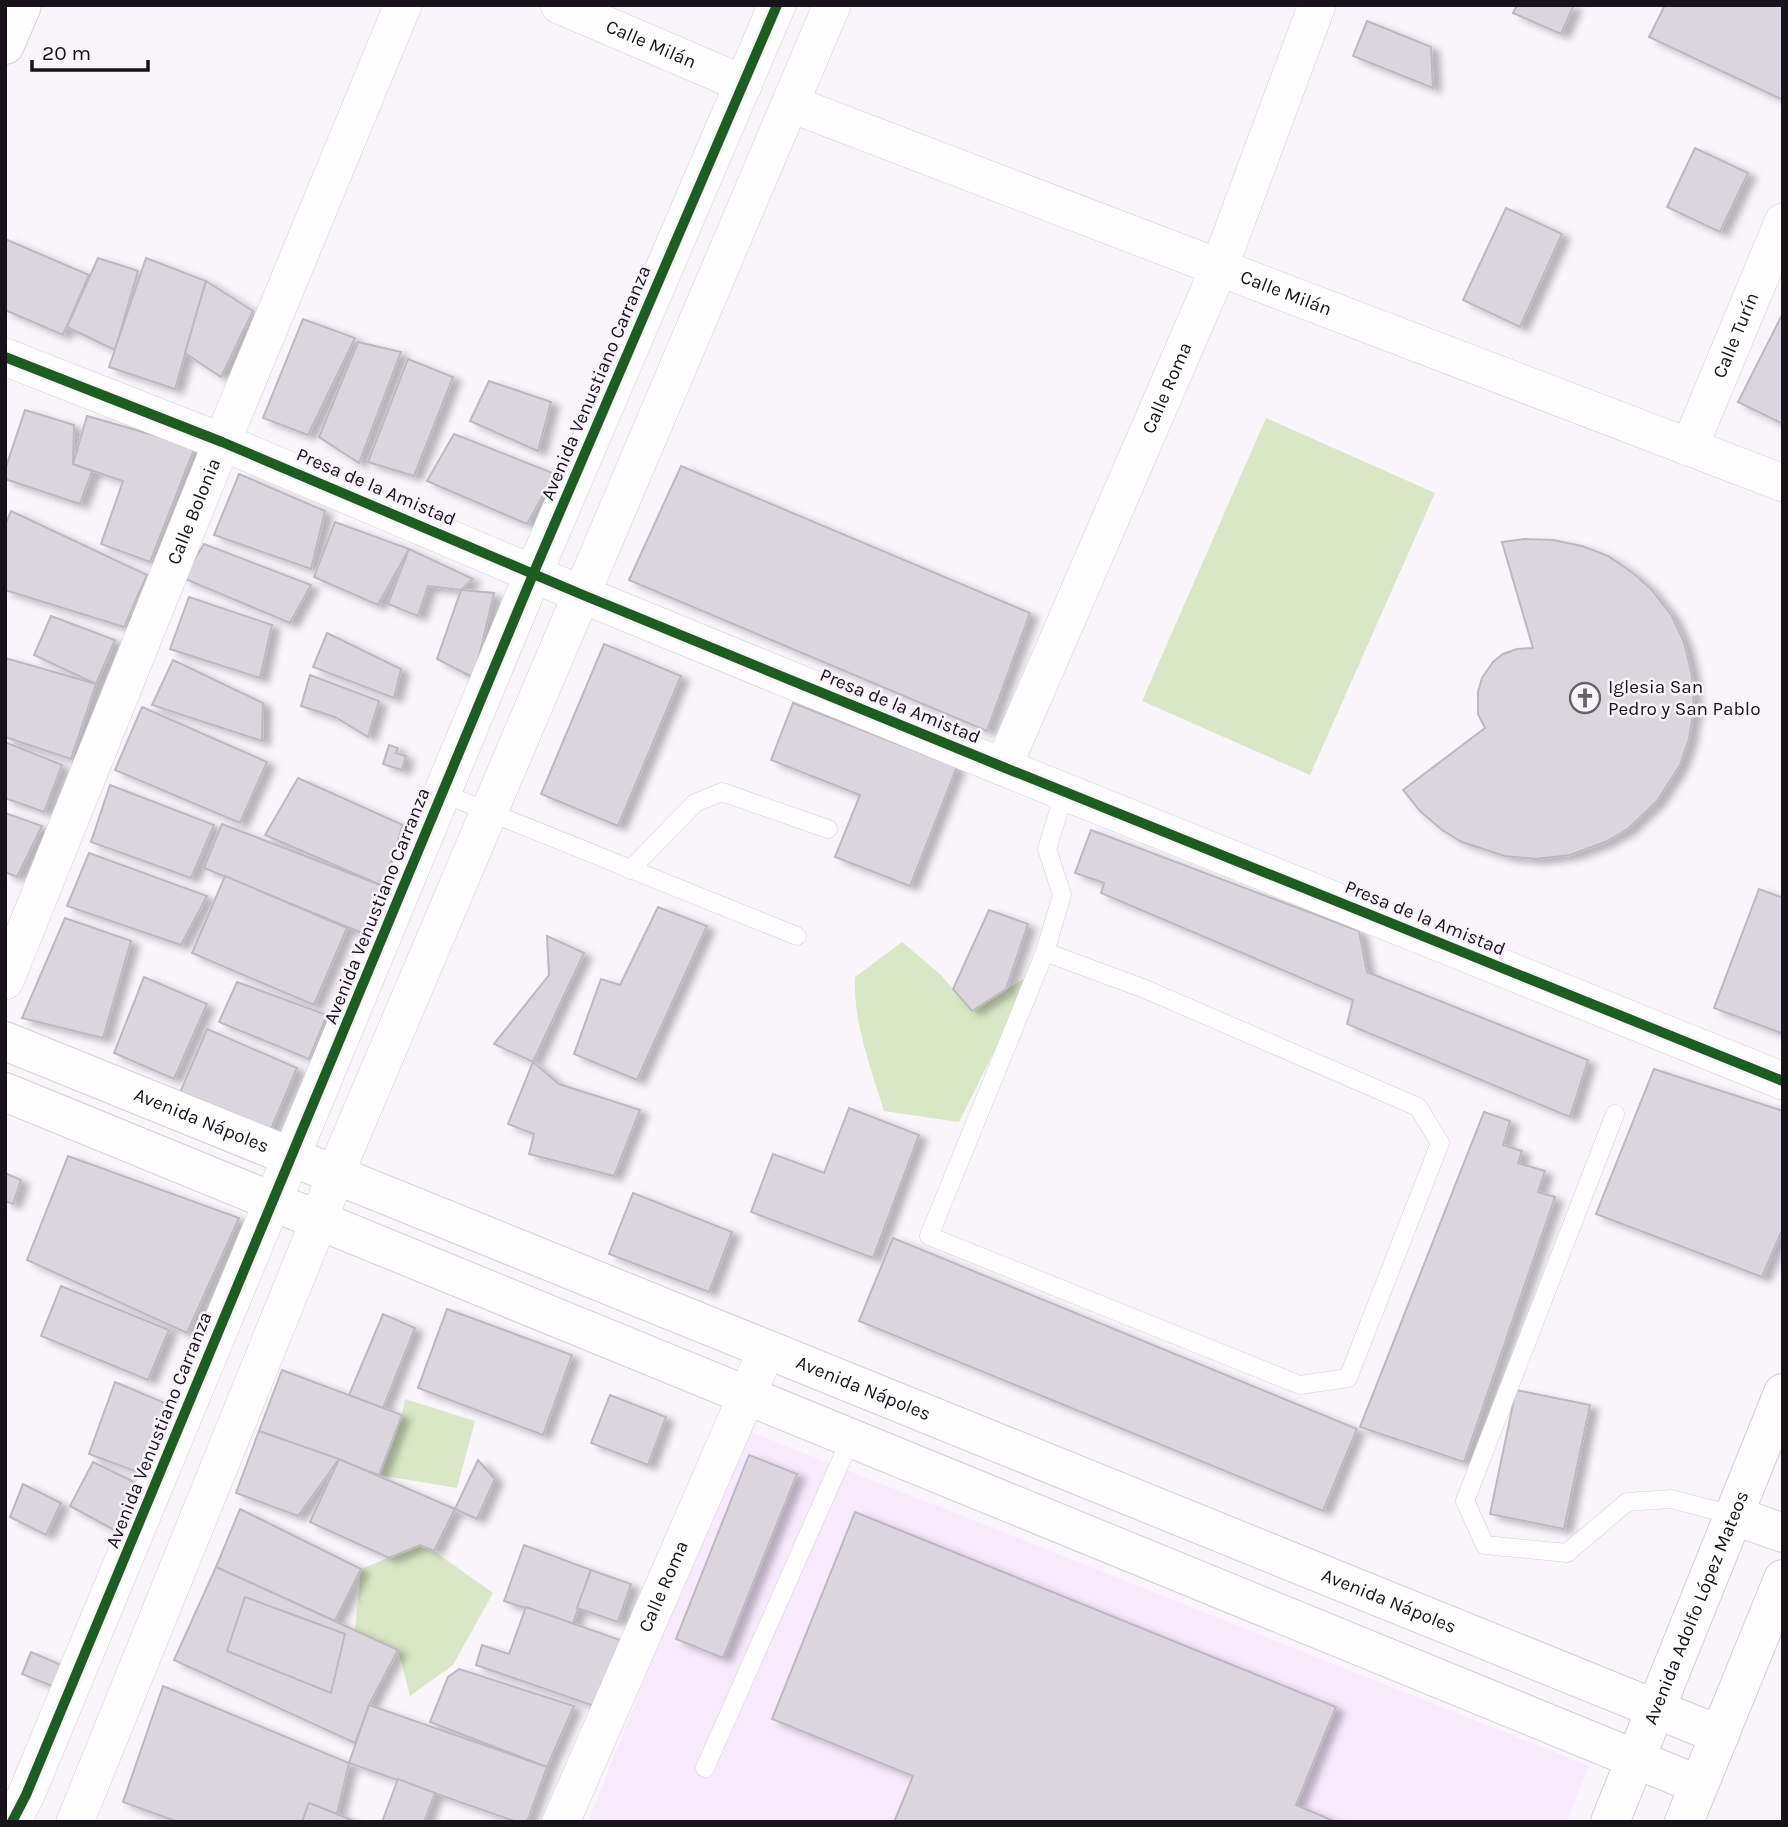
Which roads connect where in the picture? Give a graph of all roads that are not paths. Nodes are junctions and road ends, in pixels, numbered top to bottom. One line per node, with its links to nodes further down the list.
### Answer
1 (22, 5): 7 (main road)
2 (403, 5): 13 (street, Calle Bolonia)
3 (559, 5): 8 (street, Calle Milán)
4 (777, 5): 8 (street, Avenida Venustiano Carranza)
5 (832, 5): 9 (street)
6 (1317, 5): 11 (street, Calle Roma)
7 (5, 45)
8 (744, 84): 16 (street, Avenida Venustiano Carranza)
9 (791, 104): 11 (street, Calle Milán); 17 (street)
10 (1783, 222): 14 (street, Calle Turín)
11 (1219, 268): 14 (street, Calle Milán); 18 (street, Calle Roma)
12 (5, 358): 13 (street, Presa de la Amistad)
13 (222, 442): 16 (street, Presa de la Amistad); 26 (street, Calle Bolonia)
14 (1689, 447): 15 (street, Calle Milán)
15 (1783, 483)
16 (534, 572): 17 (street, Presa de la Amistad); 20 (street, Avenida Venustiano Carranza)
17 (583, 595): 18 (street, Presa de la Amistad); 21 (street)
18 (1003, 767): 19 (street, Presa de la Amistad)
19 (1065, 792): 25 (lane); 28 (street, Presa de la Amistad)
20 (442, 793): 21 (lane); 31 (street, Avenida Venustiano Carranza)
21 (489, 814): 23 (lane); 32 (street)
22 (828, 829): 23 (lane)
23 (630, 870): 24 (lane)
24 (797, 936)
25 (1045, 952): 25 (lane)
26 (5, 981)
27 (5, 1041): 31 (main road, Avenida Nápoles)
28 (1783, 1082)
29 (5, 1092): 33 (main road)
30 (1615, 1114): 40 (lane)
31 (293, 1157): 32 (main road, Avenida Nápoles); 33 (street, Avenida Venustiano Carranza)
32 (335, 1174): 34 (street); 35 (main road, Avenida Nápoles)
33 (272, 1202): 34 (main road); 49 (street, Avenida Venustiano Carranza)
34 (319, 1221): 37 (main road); 50 (street)
35 (767, 1349): 37 (street, Calle Roma); 39 (main road, Avenida Nápoles)
36 (1783, 1393): 40 (main road, Avenida Adolfo López Mateos)
37 (747, 1395): 38 (main road); 51 (street, Calle Roma)
38 (850, 1438): 41 (main road); 47 (lane)
39 (1090, 1480): 41 (main road); 44 (main road, Avenida Nápoles)
40 (1733, 1515): 42 (main road); 44 (main road, Avenida Adolfo López Mateos)
41 (1070, 1528): 46 (main road)
42 (1783, 1532)
43 (1783, 1579): 45 (main road)
44 (1654, 1708): 45 (main road, Avenida Nápoles); 46 (main road, Avenida Adolfo López Mateos)
45 (1720, 1735): 48 (main road)
46 (1635, 1759): 48 (main road); 52 (main road, Avenida Adolfo López Mateos)
47 (705, 1768)
48 (1699, 1785): 53 (main road)
49 (15, 1801): 50 (street)
50 (77, 1821)
51 (561, 1822)
52 (1610, 1822)
53 (1684, 1822)

